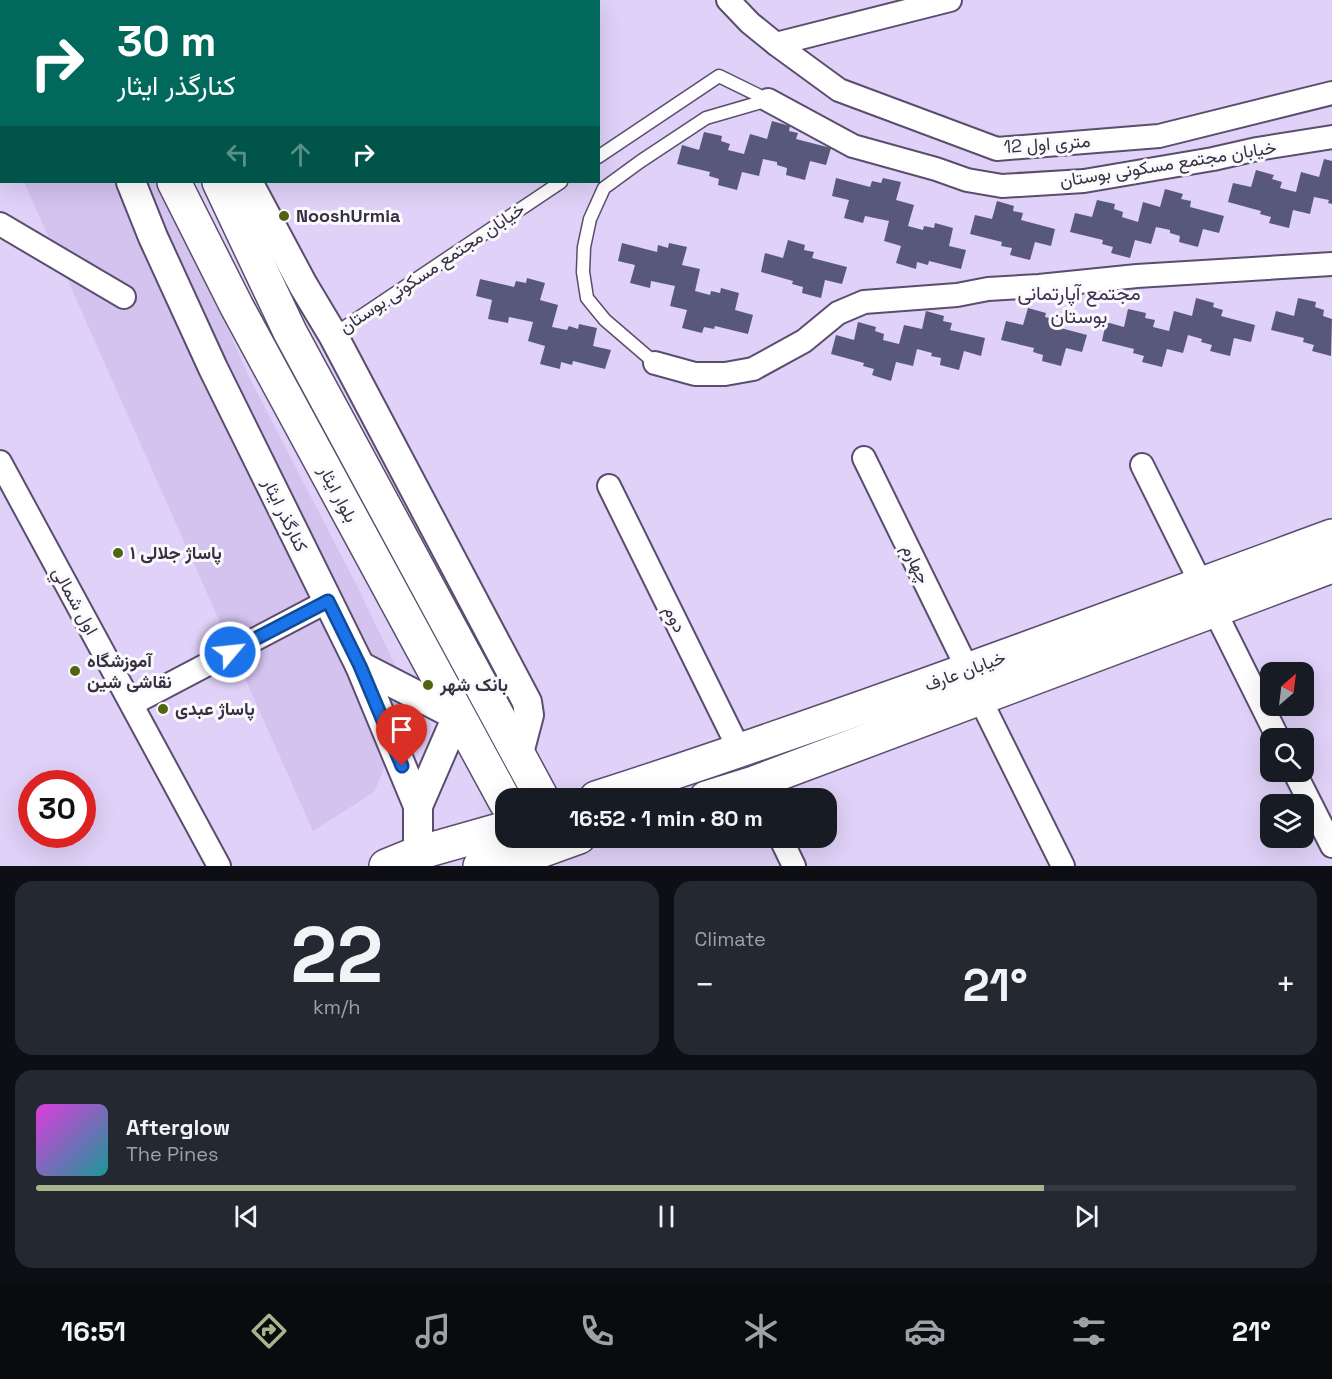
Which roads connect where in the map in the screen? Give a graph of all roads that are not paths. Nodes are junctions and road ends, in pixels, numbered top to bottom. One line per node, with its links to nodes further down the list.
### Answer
1 (728, 0): 3 (street, 12 متری اول)
2 (950, 0): 3 (street)
3 (776, 44): 4 (street, 12 متری اول)
4 (1332, 93)
5 (768, 100): 6 (street, خیابان مجتمع مسکونی بوستان); 7 (lane, خیابان مجتمع مسکونی بوستان); 17 (lane)
6 (1332, 137)
7 (600, 156)
8 (131, 183): 25 (street, کنارگذر ایثار)
9 (175, 183): 29 (main road, بلوار ایثار)
10 (219, 183): 32 (main road, بلوار ایثار)
11 (249, 183): 16 (street)
12 (560, 183): 16 (lane, خیابان مجتمع مسکونی بوستان)
13 (0, 224): 15 (street)
14 (1332, 264): 17 (street)
15 (124, 297)
16 (333, 335): 32 (street)
17 (656, 363)
18 (864, 458): 27 (street, چهارم)
19 (0, 462): 28 (street, اول شمالي)
20 (1142, 465): 24 (street)
21 (609, 486): 31 (street, دوم)
22 (1332, 536): 24 (main road, خیابان عارف)
23 (1332, 566): 24 (main road, خیابان عارف)
24 (1208, 596): 27 (main road, خیابان عارف); 30 (street)
25 (328, 601): 26 (street, کنارگذر ایثار); 28 (street)
26 (360, 666): 29 (street); 38 (street, کنارگذر ایثار)
27 (974, 685): 31 (main road, خیابان عارف); 37 (main road, خیابان عارف); 49 (street, چهارم)
28 (132, 704): 45 (street, اول شمالي)
29 (457, 716): 34 (main road, بلوار ایثار); 38 (street)
30 (1273, 728)
31 (740, 751): 36 (main road, خیابان عارف)
32 (519, 753): 35 (main road, بلوار ایثار)
33 (1300, 782): 40 (street)
34 (498, 788)
35 (537, 788)
36 (627, 788)
37 (763, 788)
38 (418, 806): 44 (street, کنارگذر ایثار)
39 (495, 831): 44 (main road)
40 (1332, 846)
41 (554, 848): 43 (main road)
42 (785, 848): 48 (street)
43 (531, 852): 47 (main road)
44 (417, 854): 46 (main road)
45 (219, 866)
46 (387, 866)
47 (480, 866)
48 (794, 866)
49 (1063, 866)

